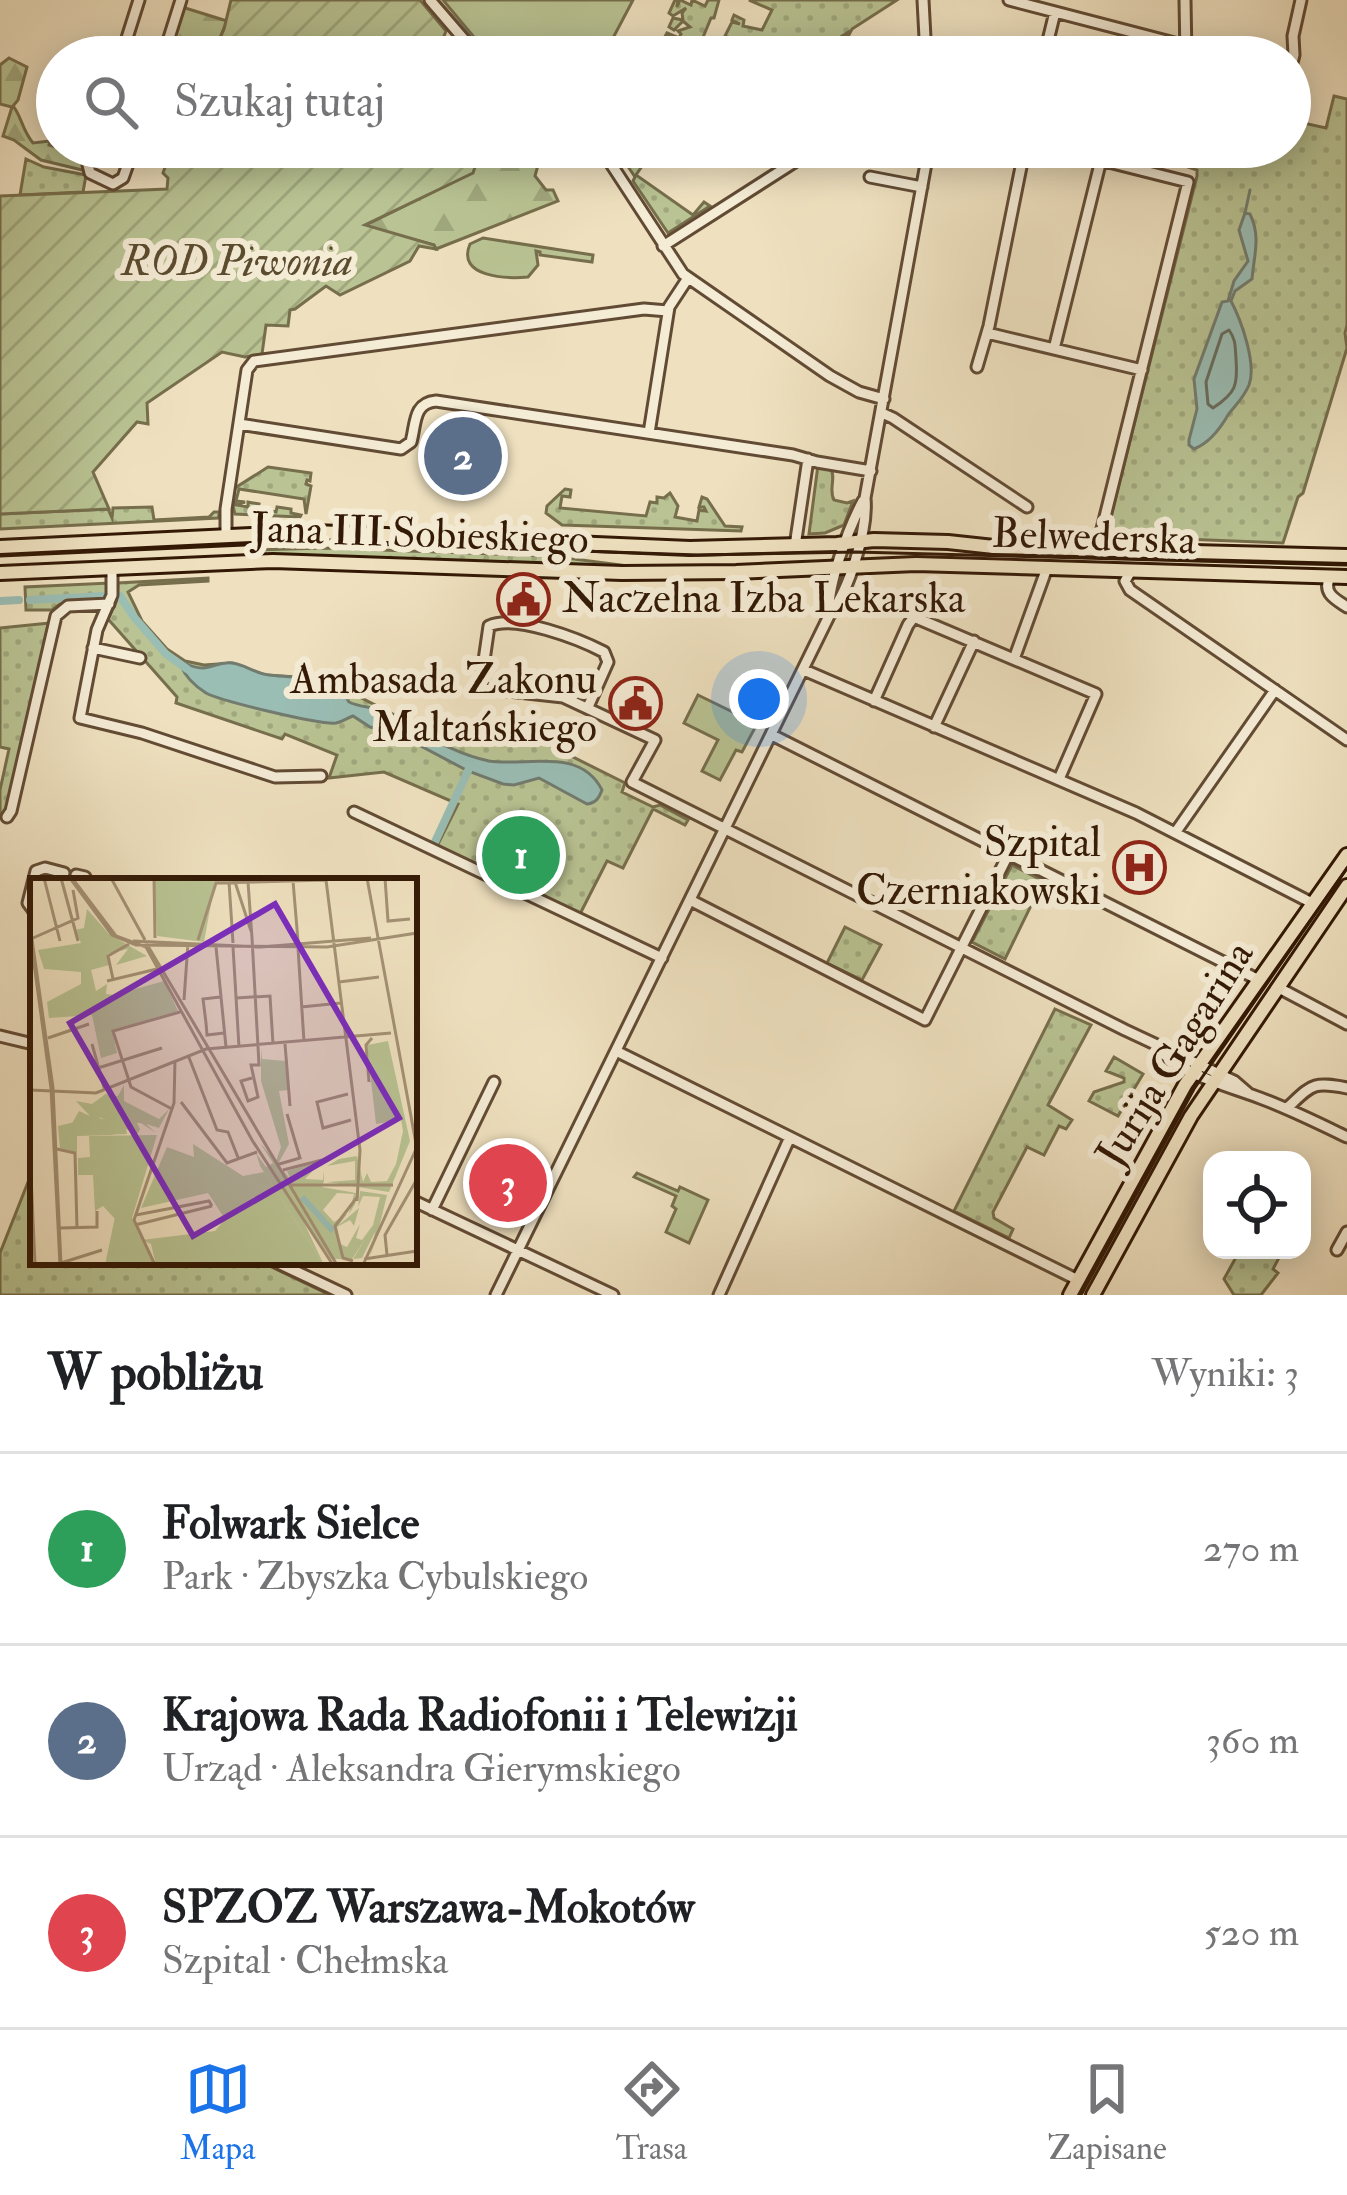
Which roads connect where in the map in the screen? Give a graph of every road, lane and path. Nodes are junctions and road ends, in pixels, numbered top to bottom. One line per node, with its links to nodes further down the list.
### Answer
1 (139, 0): 9 (street)
2 (181, 0): 10 (street)
3 (430, 0): 11 (street)
4 (923, 0): 12 (street)
5 (1009, 0): 8 (street)
6 (1185, 0): 15 (street)
7 (1301, 0): 16 (street)
8 (1055, 12): 13 (street); 14 (street)
9 (128, 36)
10 (170, 36)
11 (461, 36)
12 (925, 36)
13 (1049, 36)
14 (1134, 36)
15 (1186, 36)
16 (1293, 36)
17 (89, 168): 18 (street)
18 (125, 168)
19 (613, 168): 27 (street)
20 (785, 168): 27 (street)
21 (925, 168): 26 (street)
22 (1021, 168): 30 (street)
23 (1099, 168): 31 (street)
24 (1133, 168): 33 (street)
25 (870, 177): 26 (street)
26 (922, 187): 34 (street)
27 (663, 246): 28 (street)
28 (688, 278): 29 (street); 34 (street)
29 (668, 311): 36 (street); 37 (street)
30 (988, 333): 31 (street); 32 (street)
31 (1054, 349): 33 (street)
32 (977, 367)
33 (1142, 370): 46 (street)
34 (884, 399): 35 (street)
35 (882, 413): 39 (street); 40 (street)
36 (239, 424): 37 (street); 41 (street)
37 (650, 433): 38 (street)
38 (808, 459): 39 (street); 44 (street)
39 (871, 471): 42 (street)
40 (1027, 507)
41 (226, 527): 43 (main road, Jana III Sobieskiego); 44 (main road, Jana III Sobieskiego)
42 (853, 542): 44 (main road, Jana III Sobieskiego); 46 (main road, Belwederska); 48 (street)
43 (33, 544): 45 (main road, Jana III Sobieskiego); 51 (main road)
44 (795, 546)
45 (0, 547)
46 (1097, 549): 47 (main road, Belwederska)
47 (1347, 556)
48 (845, 567): 49 (main road, Jana III Sobieskiego); 50 (main road, Belwederska); 61 (street)
49 (112, 568): 51 (main road, Jana III Sobieskiego); 55 (street)
50 (1047, 568): 52 (main road, Belwederska); 60 (street)
51 (0, 572)
52 (1131, 572): 53 (main road, Belwederska); 62 (street)
53 (1330, 577): 54 (main road, Belwederska); 56 (street)
54 (1347, 578)
55 (110, 604): 58 (street); 71 (street)
56 (1347, 607)
57 (974, 641): 60 (street); 63 (street); 65 (street)
58 (93, 648): 59 (street); 68 (street)
59 (140, 658)
60 (1014, 658): 69 (street)
61 (804, 670): 63 (street); 66 (street)
62 (1275, 689): 67 (street); 73 (street)
63 (874, 701): 65 (street)
64 (588, 707): 64 (street); 72 (street)
65 (934, 727): 69 (street)
66 (772, 735): 72 (street); 74 (street)
67 (1347, 740)
68 (321, 776)
69 (1059, 779): 73 (street)
70 (354, 812): 82 (street)
71 (7, 817)
72 (726, 829): 79 (street); 81 (street)
73 (1174, 833): 80 (street)
74 (1009, 854): 81 (street); 83 (street)
75 (1347, 855): 80 (main road, Jurija Gagarina)
76 (66, 876): 77 (street)
77 (33, 878)
78 (1347, 886): 84 (main road, Jurija Gagarina)
79 (690, 900): 81 (street); 82 (street)
80 (1312, 903): 83 (main road, Jurija Gagarina)
81 (962, 946): 89 (street)
82 (662, 958): 88 (street)
83 (1259, 980): 89 (main road, Jurija Gagarina)
84 (1279, 988): 85 (street); 90 (main road, Jurija Gagarina)
85 (1347, 1024)
86 (0, 1036): 87 (street)
87 (30, 1043)
88 (616, 1051): 94 (street); 99 (street)
89 (1197, 1068): 90 (street); 102 (main road, Jurija Gagarina)
90 (1217, 1078): 93 (street); 108 (main road, Jurija Gagarina)
91 (494, 1082): 97 (street)
92 (1347, 1088): 93 (street)
93 (1287, 1108): 95 (street)
94 (787, 1136): 102 (street); 106 (street)
95 (1347, 1137)
96 (417, 1203): 97 (street)
97 (432, 1210): 99 (street)
98 (1347, 1232): 100 (street)
99 (518, 1250): 104 (street); 105 (street)
100 (1337, 1250)
101 (282, 1265): 103 (street)
102 (1078, 1280): 107 (main road, Jurija Gagarina)
103 (346, 1295)
104 (496, 1295)
105 (613, 1295)
106 (718, 1295)
107 (1070, 1295)
108 (1093, 1295)

